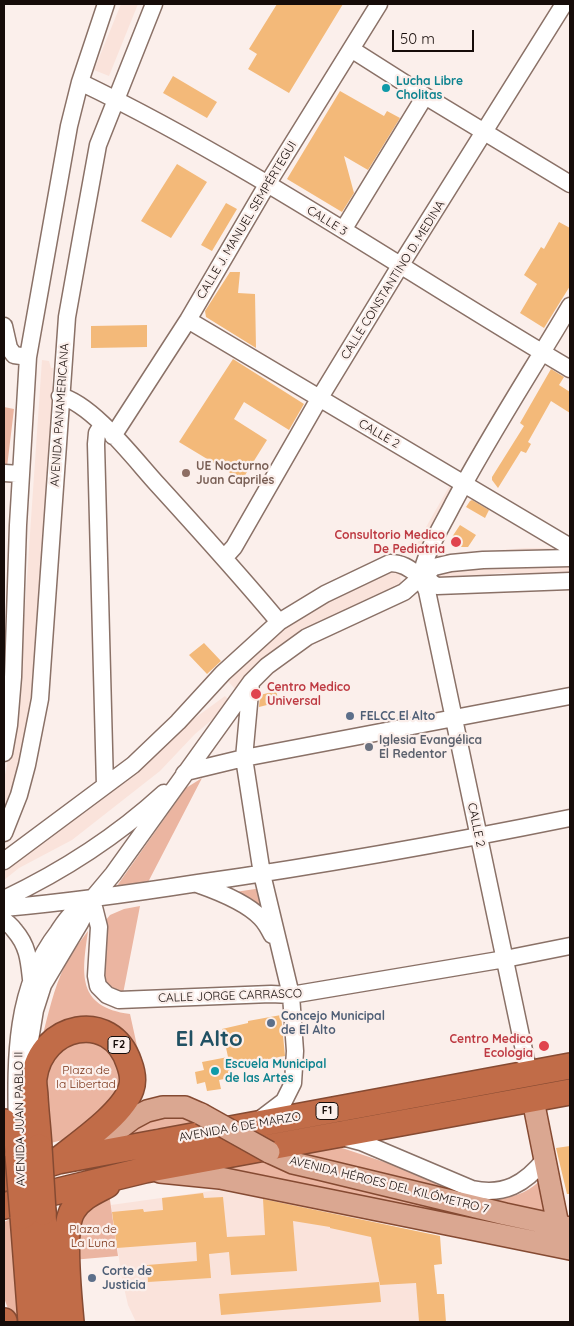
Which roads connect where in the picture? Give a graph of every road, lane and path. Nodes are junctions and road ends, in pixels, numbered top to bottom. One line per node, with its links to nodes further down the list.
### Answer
1 (106, 4): 6 (street)
2 (154, 4): 8 (street, AVENIDA PANAMERICANA)
3 (379, 4): 5 (street, CALLE J. MANUEL SEMPÉRTEGUI)
4 (564, 4): 9 (street, CALLE CONSTANTINO D. MEDINA)
5 (352, 48): 7 (street); 10 (street, CALLE J. MANUEL SEMPÉRTEGUI)
6 (80, 82): 8 (street, CALLE 3); 18 (street)
7 (425, 96): 9 (street); 12 (street)
8 (116, 99): 10 (street, CALLE 3); 20 (street, AVENIDA PANAMERICANA)
9 (485, 131): 11 (street); 13 (street, CALLE CONSTANTINO D. MEDINA)
10 (268, 183): 12 (street, CALLE 3); 15 (street, CALLE J. MANUEL SEMPÉRTEGUI)
11 (570, 184)
12 (342, 230): 13 (street, CALLE 3)
13 (400, 266): 17 (street, CALLE 3); 21 (street, CALLE CONSTANTINO D. MEDINA)
14 (570, 306): 17 (street)
15 (188, 320): 21 (street, CALLE 2); 22 (street, CALLE J. MANUEL SEMPÉRTEGUI)
16 (4, 326): 18 (street)
17 (543, 352): 19 (street, CALLE 3); 25 (street)
18 (28, 357): 24 (street)
19 (570, 368)
20 (60, 396): 22 (street); 41 (street, AVENIDA PANAMERICANA)
21 (320, 400): 25 (street, CALLE 2); 28 (street, CALLE CONSTANTINO D. MEDINA)
22 (108, 430): 28 (street); 39 (street, CALLE J. MANUEL SEMPÉRTEGUI)
23 (4, 473): 24 (street)
24 (21, 474): 26 (street)
25 (464, 484): 27 (street, CALLE 2); 30 (street)
26 (11, 525): 36 (street)
27 (570, 549)
28 (224, 558): 32 (street)
29 (570, 558): 30 (street)
30 (424, 577): 31 (street); 32 (street); 33 (street); 35 (street, CALLE 2)
31 (570, 581)
32 (279, 622): 39 (street)
33 (251, 682): 37 (street); 38 (street)
34 (570, 696): 35 (street)
35 (454, 717): 37 (street); 42 (street, CALLE 2)
36 (4, 753)
37 (244, 758): 38 (street); 44 (street)
38 (186, 772): 46 (street); 47 (street)
39 (105, 786): 43 (street)
40 (570, 818): 42 (street)
41 (4, 833)
42 (479, 836): 44 (street); 52 (street, CALLE 2)
43 (4, 861)
44 (262, 874): 45 (street); 50 (street)
45 (195, 884): 47 (street); 50 (street)
46 (4, 899)
47 (92, 899): 48 (street); 53 (street, AVENIDA JUAN PABLO II); 54 (street, CALLE JORGE CARRASCO); 57 (street, AVENIDA JUAN PABLO II)
48 (4, 908)
49 (4, 921): 53 (street)
50 (279, 944): 54 (street)
51 (570, 946): 52 (street, CALLE JORGE CARRASCO)
52 (505, 959): 54 (street, CALLE JORGE CARRASCO); 56 (street, CALLE 2)
53 (31, 981): 62 (street, AVENIDA JUAN PABLO II)
54 (291, 996): 60 (street)
55 (570, 1066): 56 (highway, AVENIDA 6 DE MARZO / F1)
56 (529, 1074): 60 (highway, AVENIDA 6 DE MARZO / F1)
57 (34, 1078): 62 (highway, AVENIDA JUAN PABLO II / F2); 62 (highway, F2)
58 (570, 1092): 59 (highway, AVENIDA 6 DE MARZO / F1)
59 (533, 1100): 61 (highway, AVENIDA 6 DE MARZO / F1); 64 (main road)
60 (251, 1125): 63 (highway, AVENIDA 6 DE MARZO / F1)
61 (335, 1136): 64 (street); 65 (highway, AVENIDA 6 DE MARZO / F1)
62 (27, 1144): 63 (highway, AVENIDA 6 DE MARZO / F1); 66 (highway, F2); 67 (highway, AVENIDA JUAN PABLO II / F2, bridge)
63 (84, 1156): 68 (main road, AVENIDA HÉROES DEL KILÓMETRO 7, bridge)
64 (545, 1159): 68 (main road)
65 (132, 1173): 67 (highway, F1); 69 (main road, AVENIDA HÉROES DEL KILÓMETRO 7); 72 (highway)
66 (4, 1178)
67 (23, 1211): 70 (highway, AVENIDA JUAN PABLO II / F2); 71 (highway, AVENIDA JUAN PABLO II / F2)
68 (564, 1226)
69 (570, 1249)
70 (31, 1322)
71 (49, 1322)
72 (70, 1322)

